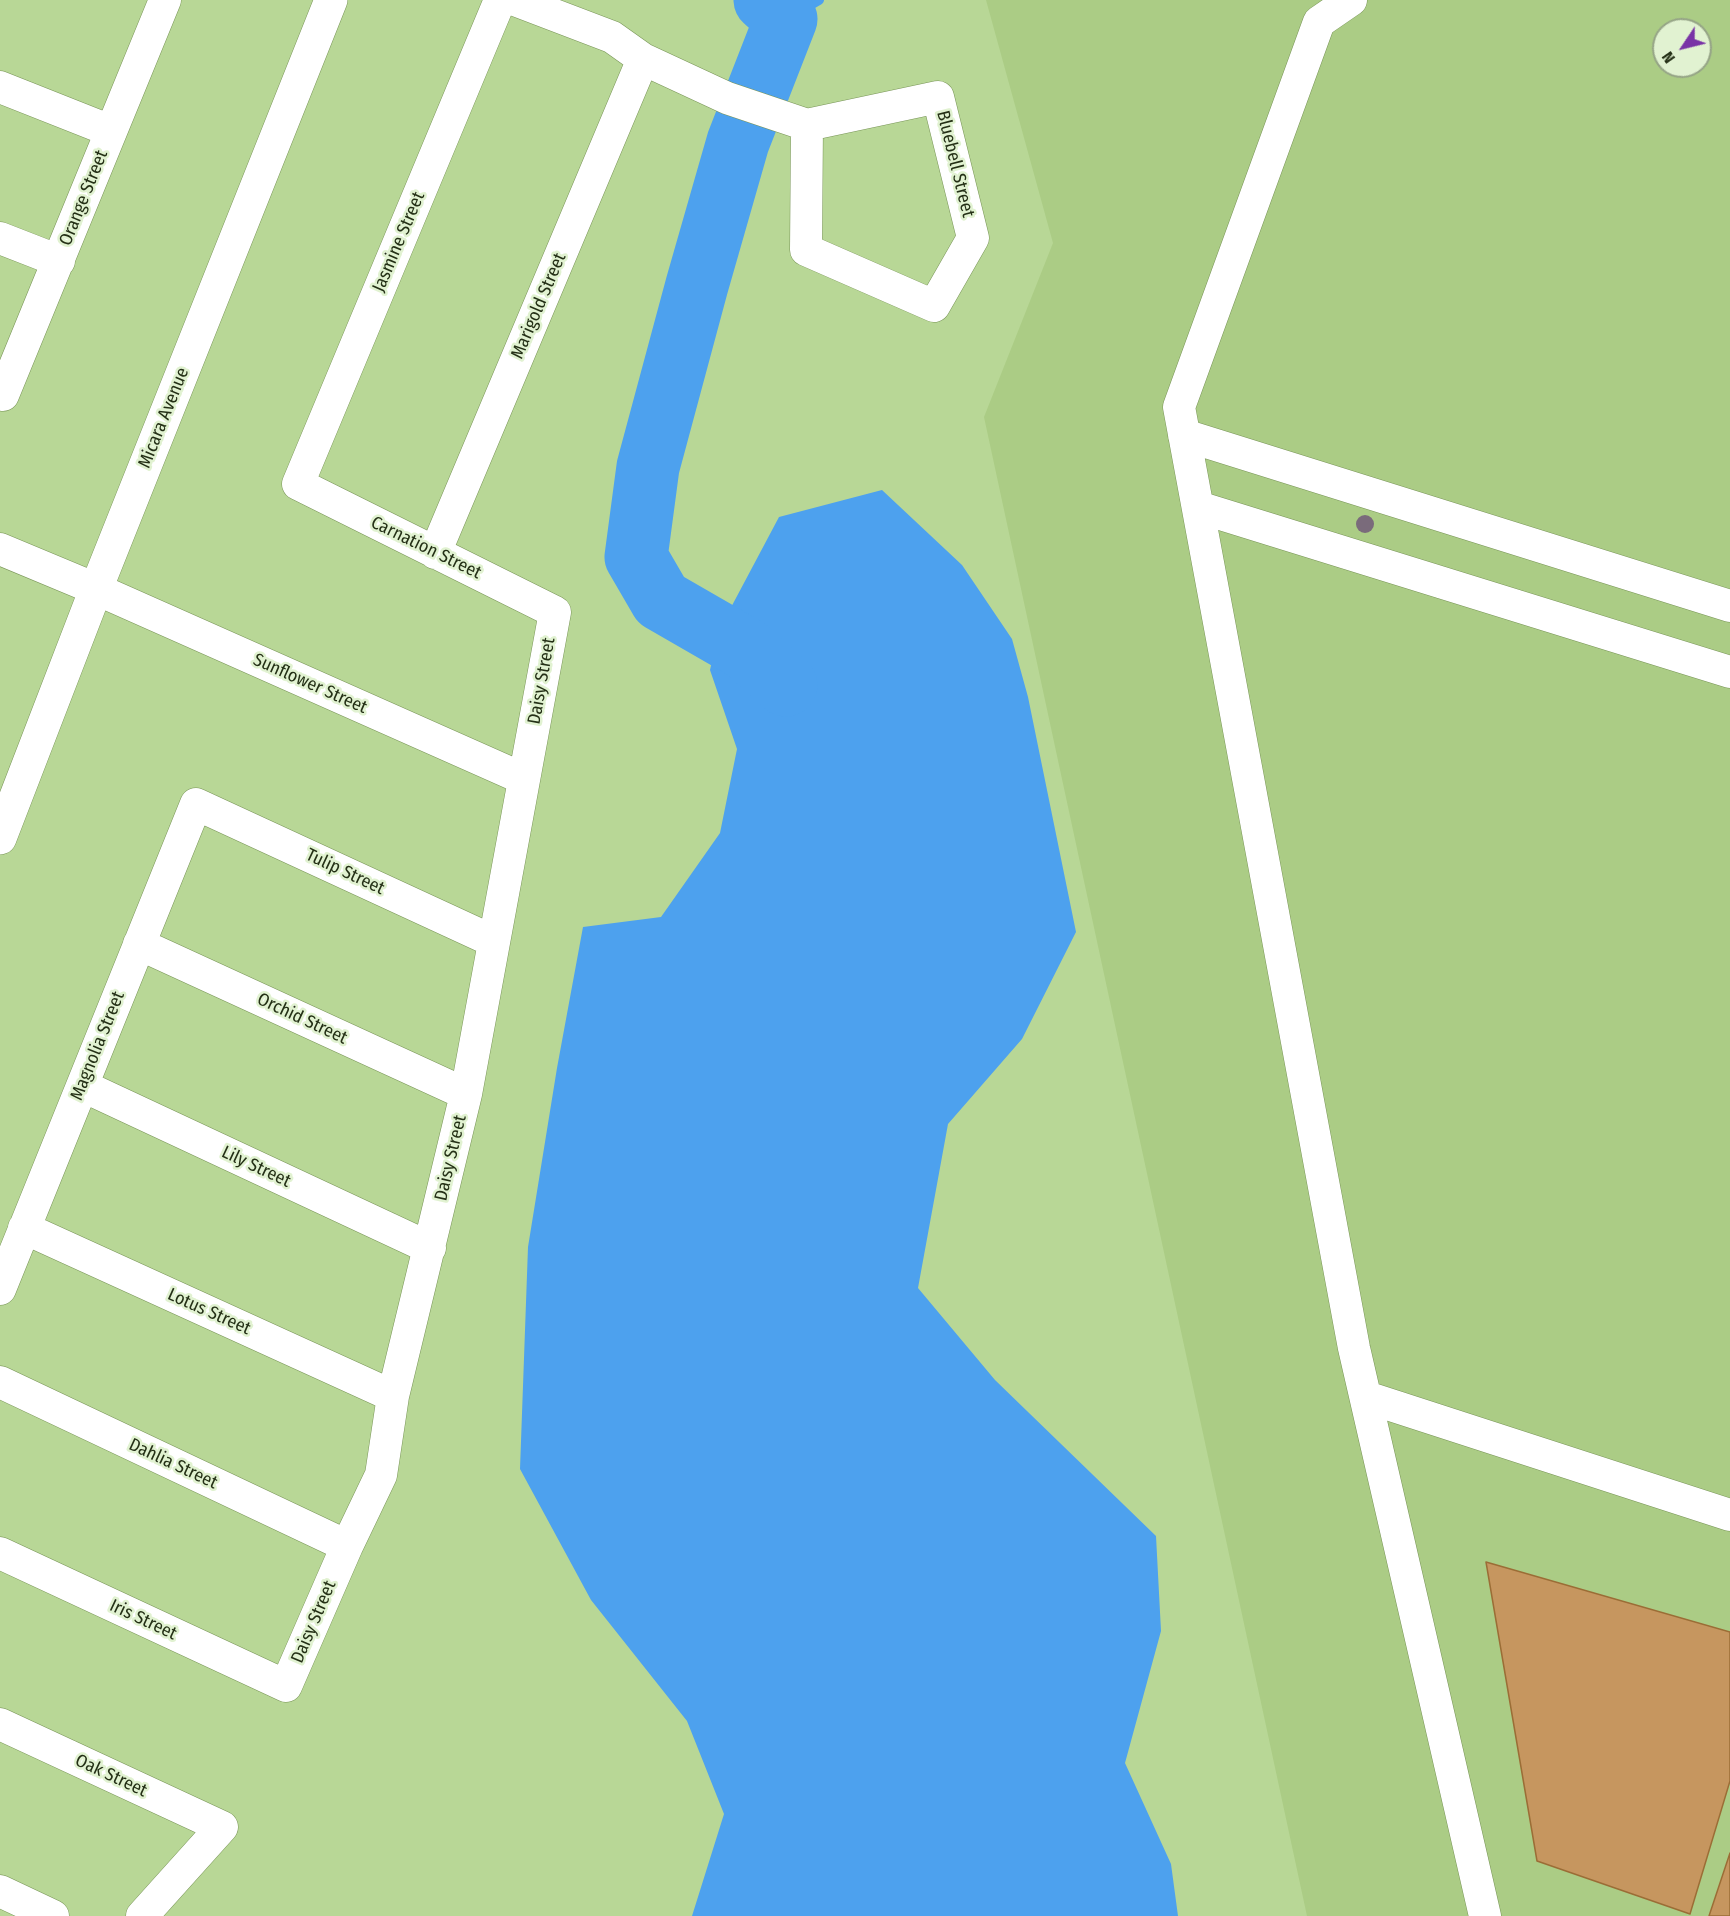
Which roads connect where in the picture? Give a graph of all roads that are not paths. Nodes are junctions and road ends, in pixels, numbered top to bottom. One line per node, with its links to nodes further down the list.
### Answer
1 (165, 0): 9 (street, Orange Street)
2 (331, 0): 18 (street, Micara Avenue)
3 (500, 0): 14 (street, Jasmine Street)
4 (515, 0): 6 (street)
5 (1351, 0): 13 (street)
6 (643, 59): 8 (street); 17 (street, Marigold Street)
7 (0, 87): 9 (street)
8 (795, 121): 8 (street, Bluebell Street)
9 (111, 131): 11 (street, Orange Street)
10 (0, 238): 11 (street)
11 (59, 261): 12 (street, Orange Street)
12 (2, 395)
13 (1184, 435): 15 (street); 19 (street)
14 (298, 484): 17 (street, Carnation Street)
15 (1198, 507): 21 (street); 34 (street)
16 (0, 549): 18 (street, Sunflower Street)
17 (435, 553): 20 (street, Carnation Street)
18 (96, 589): 22 (street, Sunflower Street); 24 (street, Micara Avenue)
19 (1730, 606)
20 (555, 612): 22 (street, Daisy Street)
21 (1730, 672)
22 (524, 779): 25 (street, Daisy Street)
23 (196, 804): 25 (street, Tulip Street); 26 (street, Magnolia Street)
24 (0, 838)
25 (493, 941): 28 (street, Daisy Street)
26 (139, 944): 27 (street, Magnolia Street); 28 (street, Orchid Street)
27 (83, 1086): 29 (street, Magnolia Street); 30 (street, Lily Street)
28 (466, 1094): 30 (street, Daisy Street)
29 (24, 1228): 31 (street, Magnolia Street); 33 (street, Lotus Street)
30 (430, 1248): 33 (street, Daisy Street)
31 (0, 1289)
32 (0, 1382): 36 (street, Dahlia Street)
33 (393, 1396): 36 (street, Daisy Street)
34 (1366, 1397): 35 (street); 43 (street)
35 (1730, 1515)
36 (346, 1546): 38 (street, Daisy Street)
37 (0, 1553): 38 (street, Iris Street)
38 (286, 1686)
39 (0, 1724): 42 (street, Oak Street)
40 (0, 1890): 41 (street)
41 (53, 1916)
42 (142, 1916)
43 (1485, 1916)

